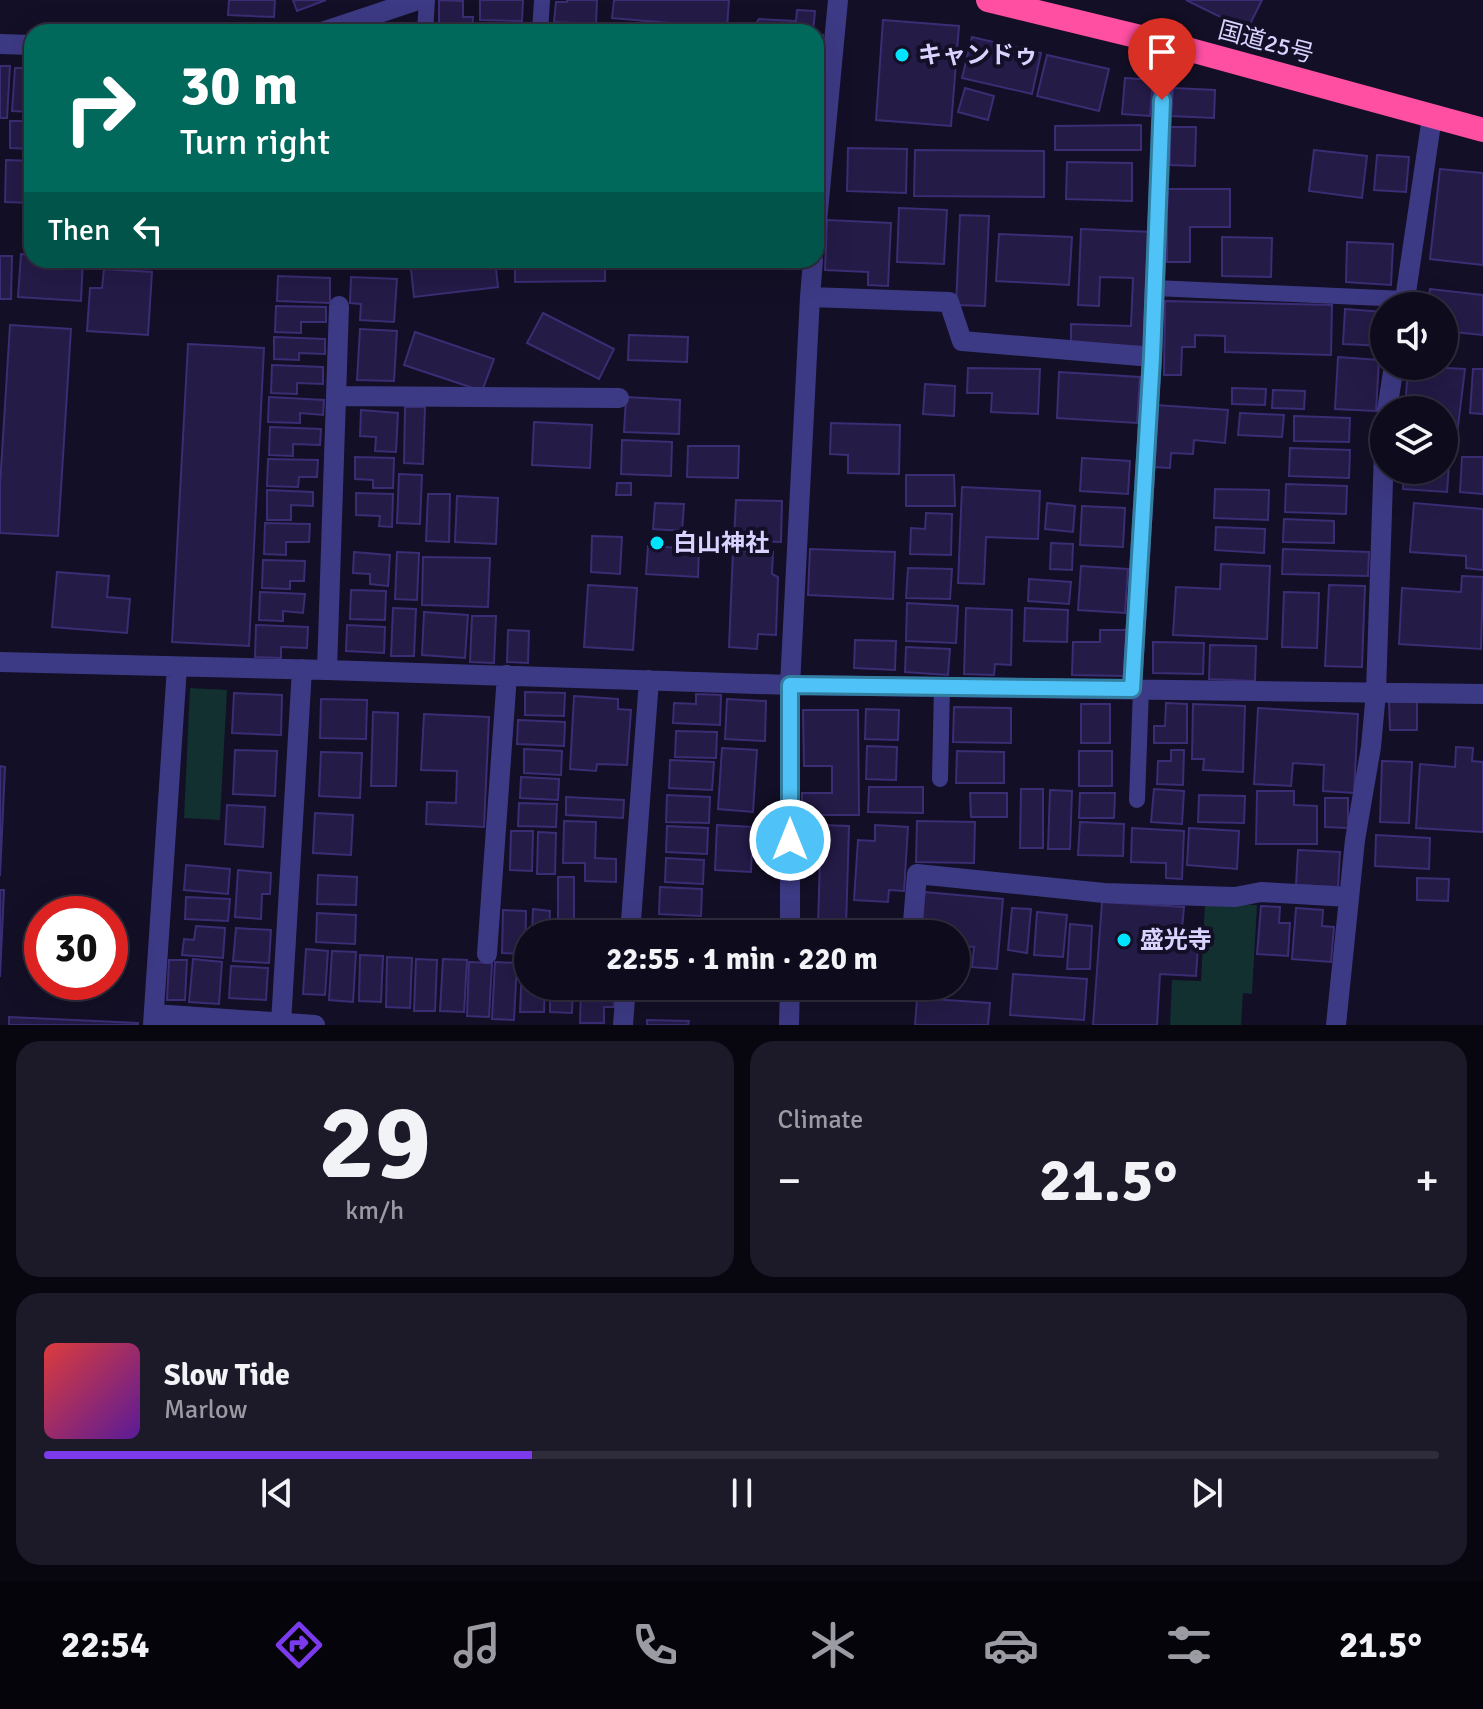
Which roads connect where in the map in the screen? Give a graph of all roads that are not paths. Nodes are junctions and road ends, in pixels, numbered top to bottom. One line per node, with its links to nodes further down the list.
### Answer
1 (418, 0): 6 (street)
2 (427, 0): 7 (lane)
3 (542, 0): 8 (lane)
4 (838, 0): 14 (street)
5 (1003, 2): 9 (highway, 国道25号)
6 (346, 24)
7 (426, 24)
8 (540, 24)
9 (1165, 43): 12 (highway, 国道25号); 16 (street)
10 (0, 44): 11 (street)
11 (24, 45)
12 (1432, 117): 13 (highway, 国道25号); 17 (street)
13 (1483, 130)
14 (824, 148)
15 (812, 268): 18 (street)
16 (1155, 288): 19 (lane); 21 (street)
17 (1406, 292)
18 (810, 297): 21 (street); 31 (street)
19 (1370, 301)
20 (339, 306): 22 (street)
21 (1152, 357): 33 (street)
22 (336, 396): 23 (street); 28 (street)
23 (619, 398)
24 (1383, 484): 34 (street)
25 (0, 662): 26 (street)
26 (177, 667): 27 (street); 45 (street)
27 (302, 669): 28 (street); 46 (street)
28 (327, 670): 29 (street)
29 (507, 675): 30 (street); 42 (street)
30 (649, 680): 31 (street); 39 (street)
31 (790, 685): 32 (street); 40 (street)
32 (942, 687): 33 (street); 36 (lane)
33 (1137, 689): 34 (street); 37 (lane)
34 (1376, 692): 35 (street); 38 (street)
35 (1483, 694)
36 (940, 779)
37 (1137, 800)
38 (1349, 897): 41 (street); 50 (street)
39 (631, 920)
40 (790, 920)
41 (913, 920)
42 (487, 954)
43 (625, 1000): 48 (street)
44 (790, 1000): 49 (street)
45 (154, 1020): 46 (street)
46 (281, 1023): 47 (street)
47 (315, 1025)
48 (623, 1025)
49 (789, 1025)
50 (1336, 1025)

